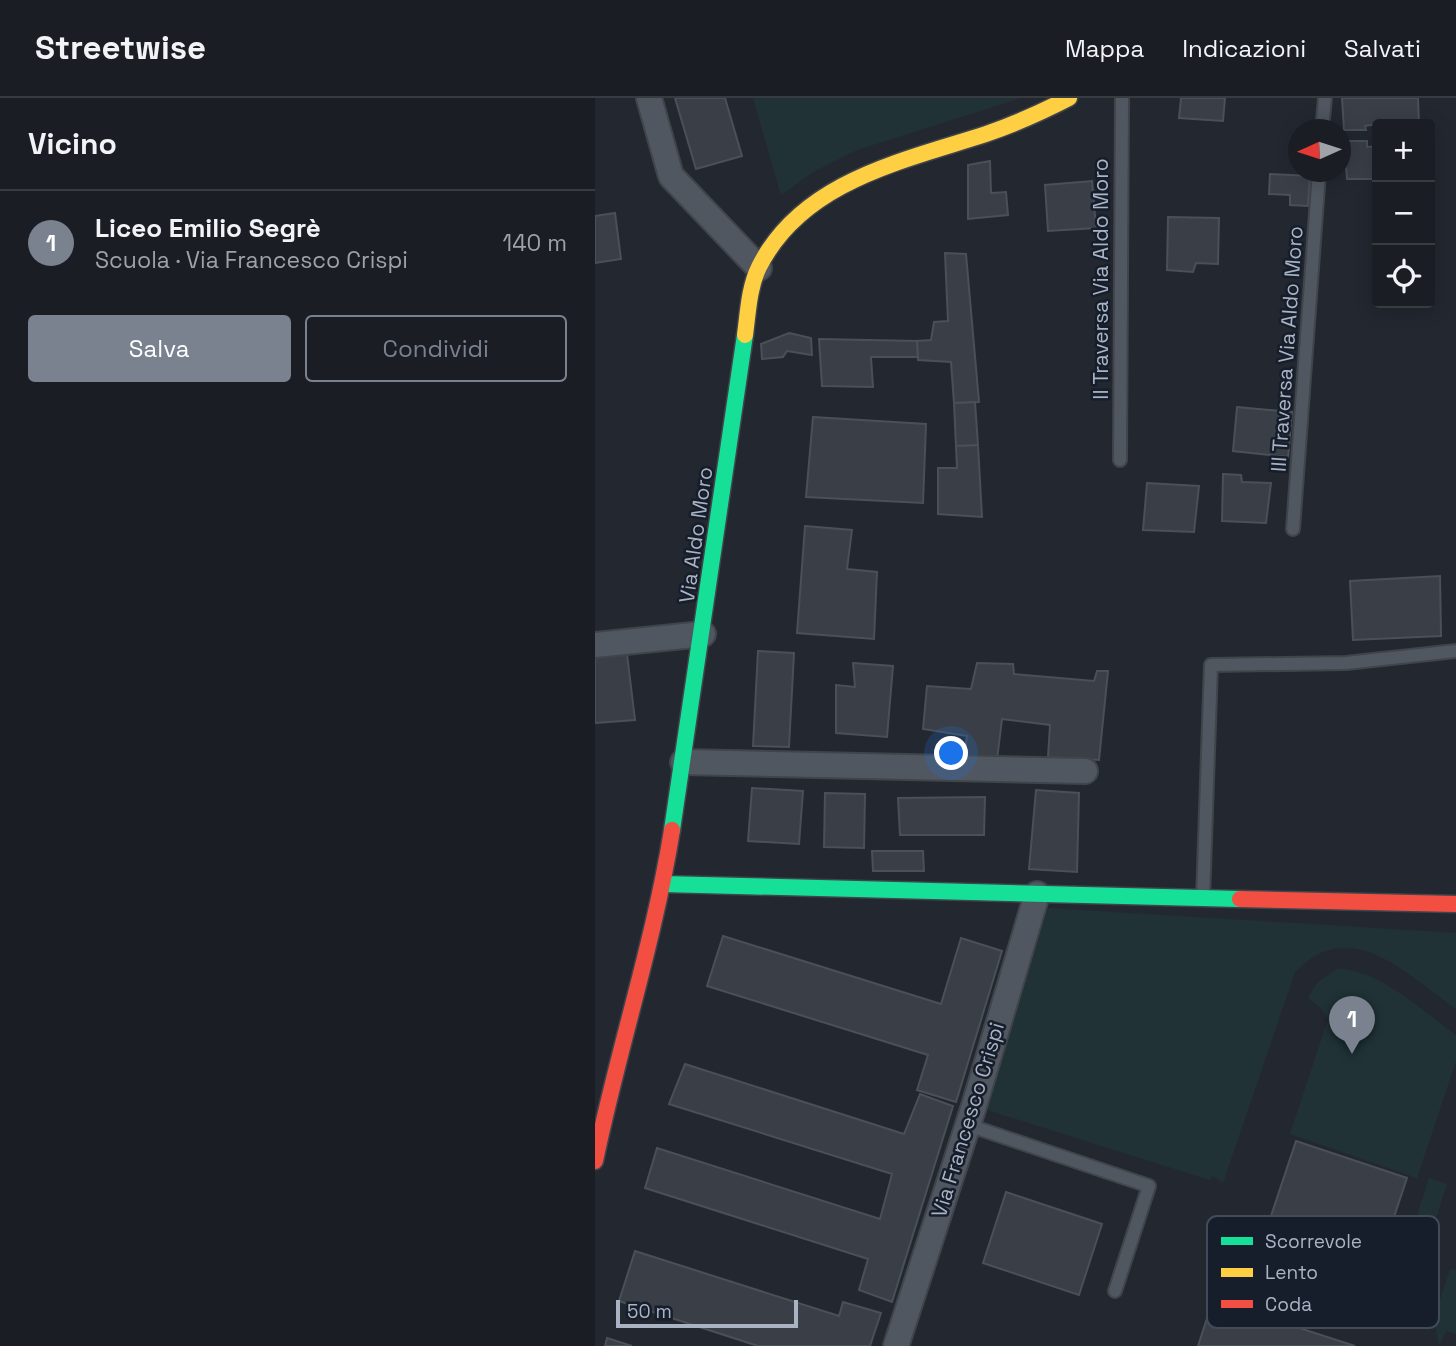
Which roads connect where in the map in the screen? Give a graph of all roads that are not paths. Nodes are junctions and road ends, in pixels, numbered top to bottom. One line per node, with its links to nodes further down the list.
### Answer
1 (649, 98): 7 (street)
2 (1069, 98): 7 (street, Via Aldo Moro)
3 (1122, 98): 8 (lane, II Traversa Via Aldo Moro)
4 (1325, 98): 5 (lane)
5 (1323, 119)
6 (1318, 182): 9 (lane, III Traversa Via Aldo Moro)
7 (759, 268): 10 (street, Via Aldo Moro)
8 (1120, 460)
9 (1293, 528)
10 (703, 635): 11 (street); 13 (street, Via Aldo Moro)
11 (595, 645)
12 (1456, 651): 17 (lane)
13 (683, 762): 14 (street); 15 (street, Via Aldo Moro)
14 (1085, 771)
15 (663, 884): 16 (street); 20 (street, Via Aldo Moro)
16 (1037, 894): 17 (street); 19 (street, Via Francesco Crispi)
17 (1203, 898): 18 (street)
18 (1456, 904)
19 (968, 1125): 21 (lane); 22 (street, Via Francesco Crispi)
20 (595, 1161)
21 (1115, 1291)
22 (896, 1346)

